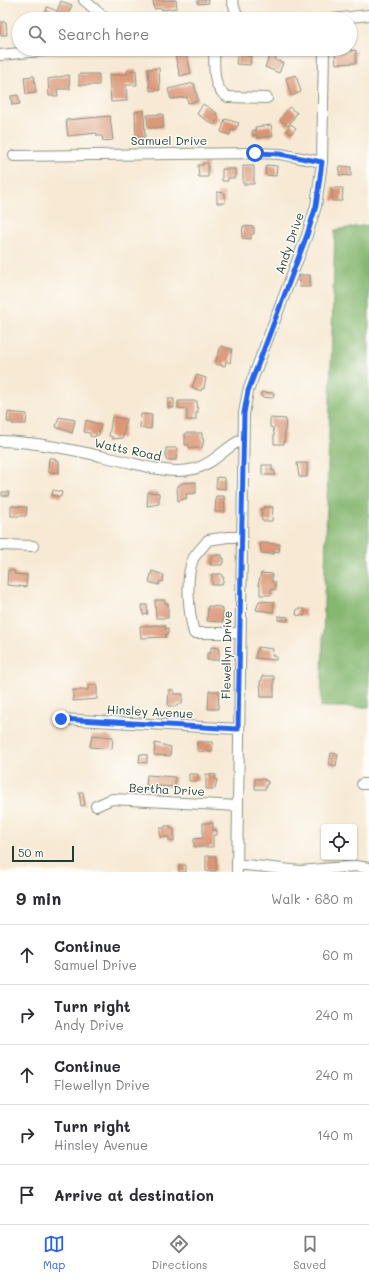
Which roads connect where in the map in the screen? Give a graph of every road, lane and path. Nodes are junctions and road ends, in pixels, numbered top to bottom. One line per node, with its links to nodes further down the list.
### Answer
1 (84, 0): 3 (street)
2 (232, 0): 4 (street)
3 (98, 12)
4 (236, 12)
5 (369, 15): 6 (street)
6 (357, 16)
7 (12, 54): 8 (street)
8 (0, 55)
9 (214, 56): 11 (street)
10 (324, 56): 13 (street, Andy Drive)
11 (267, 98)
12 (14, 156): 13 (street, Samuel Drive)
13 (322, 162): 14 (street, Andy Drive)
14 (243, 439): 15 (street, Watts Road); 16 (street, Flewellyn Drive)
15 (0, 441)
16 (241, 537): 19 (street, Flewellyn Drive); 19 (street)
17 (0, 545): 18 (street)
18 (33, 546)
19 (240, 633): 21 (street, Flewellyn Drive)
20 (61, 719): 21 (street, Hinsley Avenue)
21 (238, 729): 23 (street, Flewellyn Drive)
22 (96, 806): 23 (street, Bertha Drive)
23 (237, 806): 24 (street, Flewellyn Drive)
24 (237, 868): 25 (street)
25 (369, 868)

